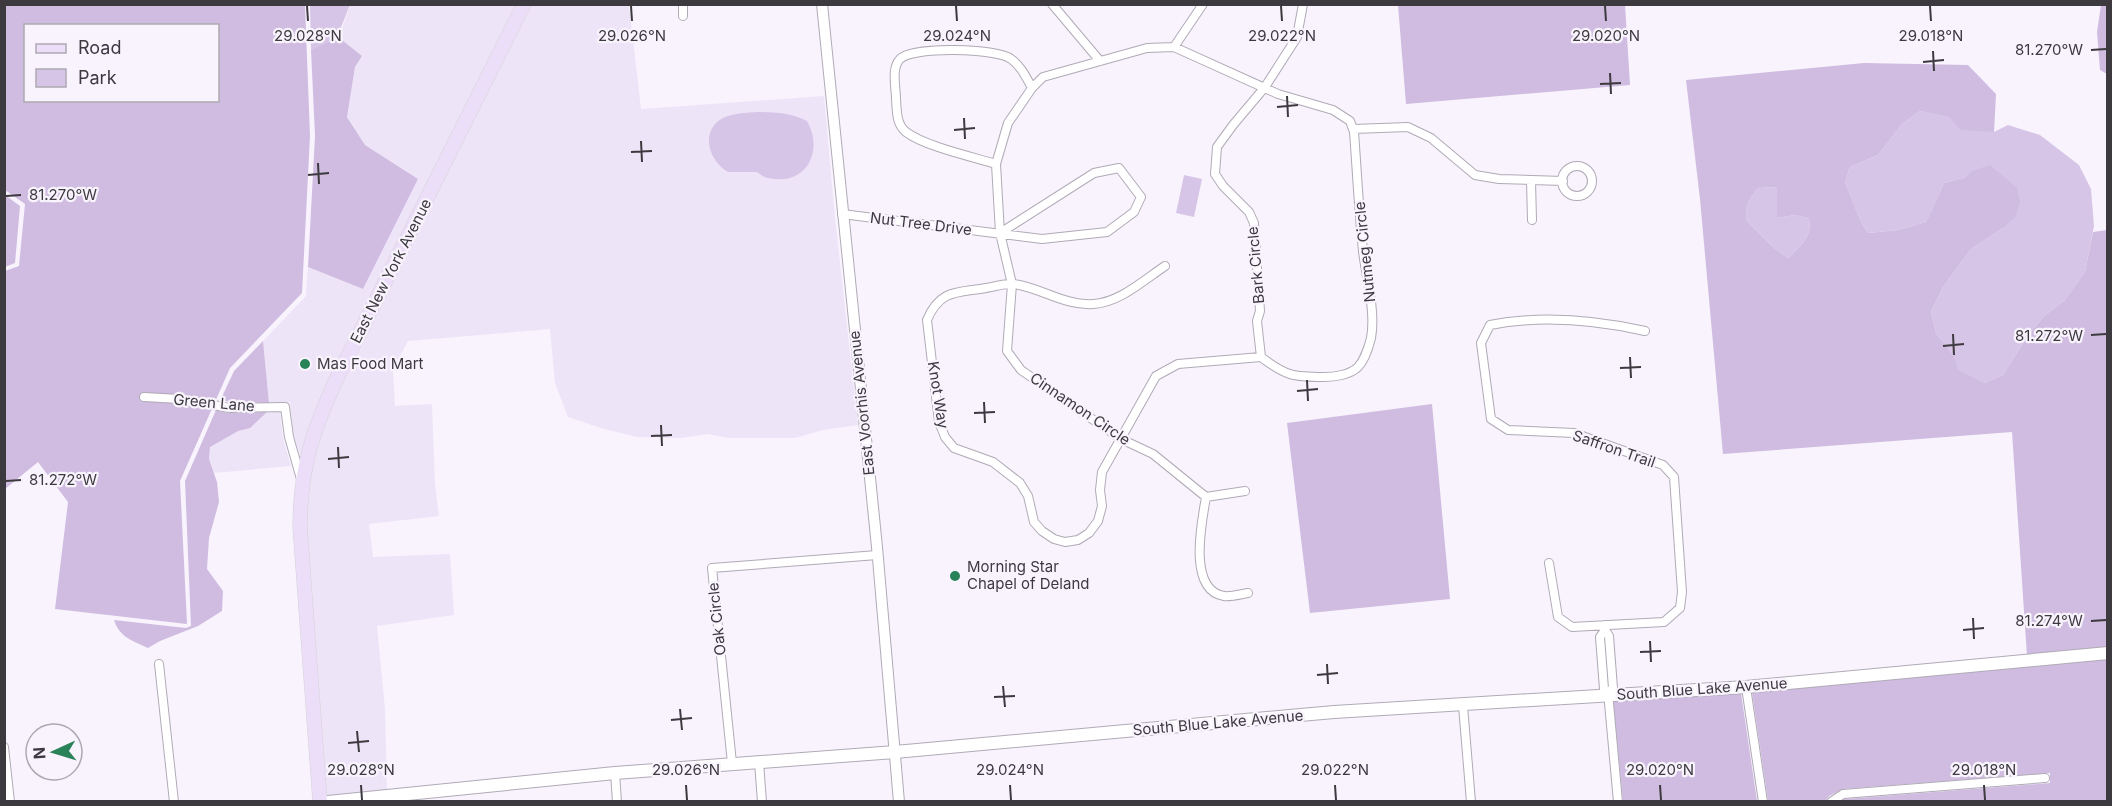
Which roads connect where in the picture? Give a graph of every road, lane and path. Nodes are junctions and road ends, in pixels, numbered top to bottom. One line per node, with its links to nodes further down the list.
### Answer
1 (524, 4): 25 (main road, East New York Avenue)
2 (683, 4): 7 (street)
3 (822, 4): 16 (street, East Voorhis Avenue)
4 (1052, 4): 9 (street)
5 (1203, 4): 8 (street)
6 (1303, 4): 10 (street, Bark Circle)
7 (683, 16)
8 (1174, 47): 9 (street, Cinnamon Circle); 10 (street)
9 (1100, 61): 11 (street, Cinnamon Circle)
10 (1265, 87): 12 (street); 22 (street, Bark Circle)
11 (1032, 88): 13 (street, Cinnamon Circle); 13 (street)
12 (1353, 129): 14 (street); 22 (street, Nutmeg Circle)
13 (996, 164): 18 (street, Cinnamon Circle)
14 (1531, 181): 15 (street); 17 (street)
15 (1563, 181)
16 (842, 214): 18 (street, Nut Tree Drive); 28 (street, East Voorhis Avenue)
17 (1532, 220)
18 (1000, 233): 18 (street, Nut Tree Drive); 20 (street, Cinnamon Circle)
19 (1165, 266): 20 (street, Knot Way)
20 (1012, 284): 24 (street, Cinnamon Circle); 24 (street, Knot Way)
21 (1645, 331): 31 (street, Saffron Trail)
22 (1261, 357): 24 (street)
23 (144, 397): 25 (street, Green Lane)
24 (1121, 439): 27 (street, Cinnamon Circle)
25 (302, 481): 45 (main road, East New York Avenue)
26 (1245, 491): 27 (street)
27 (1206, 497): 30 (street)
28 (878, 555): 38 (street, East Voorhis Avenue); 40 (street, Oak Circle)
29 (1549, 563): 31 (street, Saffron Trail)
30 (1248, 593)
31 (1605, 627): 35 (street)
32 (2108, 653): 34 (main road, South Blue Lake Avenue)
33 (159, 664): 44 (street)
34 (1746, 687): 35 (main road, South Blue Lake Avenue); 52 (street)
35 (1608, 694): 36 (main road, South Blue Lake Avenue); 51 (street)
36 (1463, 706): 38 (main road, South Blue Lake Avenue); 50 (street)
37 (4, 747): 43 (street)
38 (895, 752): 39 (main road, South Blue Lake Avenue); 49 (street, East Voorhis Avenue)
39 (759, 762): 40 (main road, South Blue Lake Avenue); 48 (street)
40 (732, 763): 41 (main road, South Blue Lake Avenue)
41 (615, 774): 46 (main road, South Blue Lake Avenue); 47 (street)
42 (2045, 778): 53 (street)
43 (10, 801)
44 (174, 801)
45 (320, 801)
46 (328, 801)
47 (617, 801)
48 (762, 801)
49 (899, 801)
50 (1471, 801)
51 (1618, 801)
52 (1762, 801)
53 (1831, 801)

